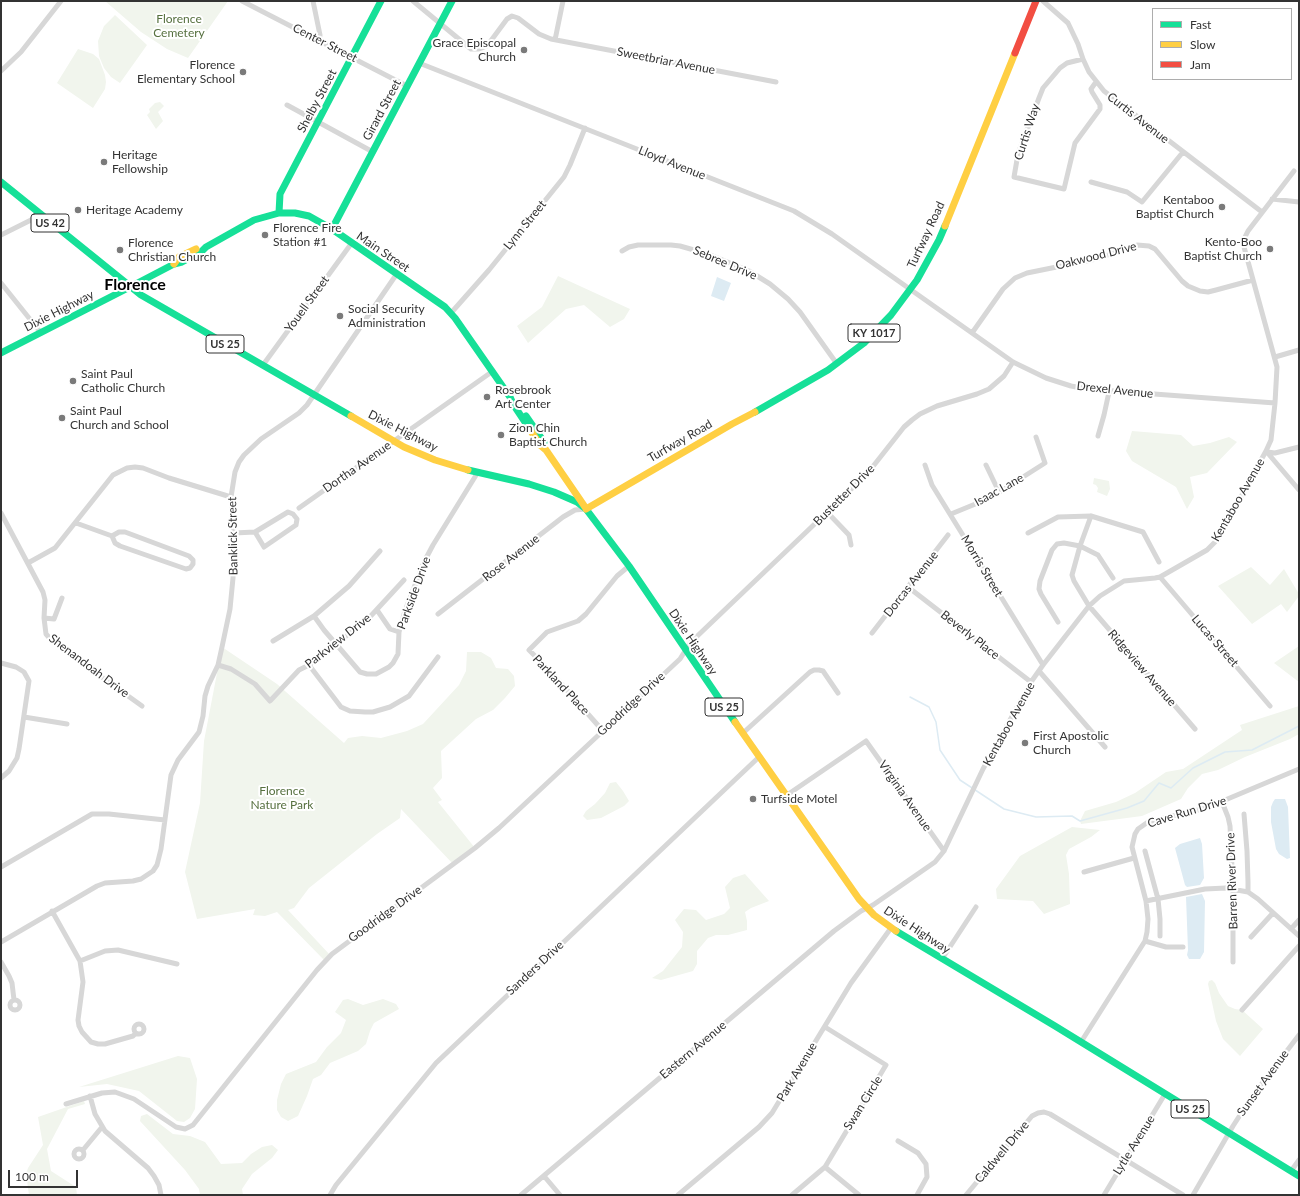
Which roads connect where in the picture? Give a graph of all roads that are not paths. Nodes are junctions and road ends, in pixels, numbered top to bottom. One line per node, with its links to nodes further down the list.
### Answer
1 (60, 1): 16 (street)
2 (242, 1): 12 (street, Center Street)
3 (313, 1): 12 (street)
4 (381, 1): 13 (main road, Shelby Street)
5 (413, 1): 10 (street)
6 (452, 1): 10 (main road, Girard Street)
7 (563, 1): 11 (street)
8 (1036, 1): 41 (main road, Turfway Road / KY 1017)
9 (1043, 1): 14 (street, Curtis Avenue)
10 (440, 23): 11 (street, Sweetbriar Avenue); 15 (main road, Girard Street)
11 (556, 40): 17 (street, Sweetbriar Avenue)
12 (319, 41): 13 (street, Center Street)
13 (353, 57): 19 (street, Center Street); 21 (main road, Shelby Street)
14 (1083, 59): 18 (street, Curtis Avenue); 18 (street, Curtis Way)
15 (420, 63): 19 (main road, Girard Street); 22 (street, Lloyd Avenue)
16 (1, 71)
17 (776, 82)
18 (1096, 82): 24 (street, Curtis Avenue)
19 (407, 86): 23 (main road, Girard Street)
20 (288, 105): 21 (street)
21 (319, 121): 23 (street); 31 (main road, Shelby Street)
22 (586, 128): 41 (street, Lloyd Avenue); 42 (street, Lynn Street)
23 (373, 152): 33 (main road, Girard Street)
24 (1183, 152): 27 (street); 30 (street, Curtis Avenue)
25 (1294, 171): 28 (street, Kentaboo Avenue)
26 (1, 182): 32 (main road, US 42)
27 (1091, 182)
28 (1272, 199): 29 (street); 30 (street, Kentaboo Avenue)
29 (1299, 202)
30 (1262, 212): 38 (street, Kentaboo Avenue)
31 (279, 213): 33 (main road, Main Street); 40 (main road, Main Street)
32 (40, 215): 34 (street); 40 (main road, US 42)
33 (332, 229): 35 (main road, Main Street)
34 (1, 235)
35 (351, 244): 37 (main road, Main Street); 50 (street, Youell Street)
36 (622, 251): 49 (street, Sebree Drive)
37 (396, 275): 42 (main road, Main Street); 53 (street, Banklick Street)
38 (1253, 280): 44 (street, Oakwood Drive); 47 (street, Kentaboo Avenue)
39 (1, 283): 43 (street)
40 (130, 287): 43 (main road, Dixie Highway); 50 (main road, Dixie Highway / US 25)
41 (911, 290): 44 (street, Drexel Avenue); 49 (main road, Turfway Road / KY 1017)
42 (450, 313): 51 (main road, Main Street)
43 (41, 333): 46 (main road, Dixie Highway)
44 (972, 333): 48 (street, Drexel Avenue)
45 (1299, 350): 47 (street)
46 (1, 353)
47 (1275, 357): 54 (street, Kentaboo Avenue)
48 (1013, 362): 52 (street, Drexel Avenue); 68 (street, Bustetter Drive)
49 (837, 364): 67 (main road, Turfway Road / KY 1017)
50 (263, 365): 53 (main road, Dixie Highway / US 25)
51 (492, 371): 57 (street, Dortha Avenue); 67 (main road, Main Street)
52 (1109, 392): 54 (street, Drexel Avenue); 55 (street)
53 (315, 395): 57 (main road, Dixie Highway / US 25); 65 (street, Banklick Street)
54 (1275, 404): 59 (street, Kentaboo Avenue)
55 (1098, 436)
56 (1036, 437): 64 (street, Isaac Lane)
57 (394, 441): 62 (main road, Dixie Highway / US 25); 66 (street, Dortha Avenue)
58 (1299, 447): 59 (street)
59 (1266, 451): 63 (street); 84 (street, Kentaboo Avenue)
60 (925, 465): 70 (street, Morris Street)
61 (986, 466): 64 (street)
62 (478, 472): 67 (main road, Dixie Highway / US 25); 95 (street, Parkside Drive)
63 (1299, 490)
64 (999, 492): 70 (street, Isaac Lane)
65 (231, 497): 72 (street); 74 (street, Banklick Street)
66 (299, 508)
67 (586, 509): 83 (main road, Dixie Highway / US 25); 91 (street, Rose Avenue)
68 (827, 512): 78 (street); 99 (street, Bustetter Drive)
69 (1, 513): 82 (street, Shenandoah Drive)
70 (951, 514): 104 (street, Morris Street)
71 (1091, 516): 75 (street); 79 (street, Ridgeview Avenue); 81 (street)
72 (76, 523): 77 (street); 82 (street)
73 (255, 532): 73 (street); 74 (street)
74 (234, 533): 103 (street, Banklick Street)
75 (1028, 533)
76 (948, 535): 87 (street, Dorcas Avenue)
77 (112, 536): 77 (street)
78 (851, 545)
79 (1080, 546): 85 (street); 89 (street, Ridgeview Avenue); 94 (street)
80 (380, 551): 92 (street)
81 (1159, 562)
82 (28, 563): 93 (street, Shenandoah Drive)
83 (629, 566): 99 (main road, Dixie Highway / US 25); 113 (street, Parkland Place)
84 (1160, 577): 89 (street, Kentaboo Avenue); 109 (street, Lucas Street)
85 (1113, 578)
86 (404, 580): 90 (street, Parkview Drive)
87 (908, 587): 96 (street, Dorcas Avenue); 106 (street, Beverly Place)
88 (62, 598): 93 (street)
89 (1089, 606): 104 (street, Kentaboo Avenue); 112 (street, Ridgeview Avenue)
90 (377, 610): 95 (street); 98 (street, Parkview Drive)
91 (438, 614)
92 (314, 616): 97 (street); 98 (street, Parkside Drive)
93 (44, 618): 108 (street, Shenandoah Drive)
94 (1058, 622)
95 (399, 632): 98 (street, Parkside Drive)
96 (872, 633)
97 (272, 641)
98 (336, 643): 102 (street, Parkview Drive)
99 (686, 650): 113 (street, Goodridge Drive); 114 (main road, Dixie Highway / US 25)
100 (438, 657): 102 (street)
101 (1, 663): 110 (street)
102 (309, 664): 103 (street, Parkview Drive)
103 (218, 665): 122 (street, Banklick Street)
104 (1043, 665): 105 (street, Kentaboo Avenue)
105 (1039, 672): 106 (street, Kentaboo Avenue); 115 (street)
106 (1031, 682): 123 (street, Kentaboo Avenue)
107 (838, 693): 114 (street)
108 (142, 706)
109 (1270, 706)
110 (24, 717): 111 (street); 118 (street)
111 (67, 724)
112 (1195, 729)
113 (603, 731): 158 (street, Goodridge Drive)
114 (743, 733): 116 (main road, Dixie Highway / US 25)
115 (1105, 747)
116 (759, 757): 119 (main road, Dixie Highway / US 25); 171 (street, Sanders Drive)
117 (1299, 768): 120 (street, Cave Run Drive)
118 (1, 778)
119 (787, 795): 123 (street, Virginia Avenue); 133 (main road, Dixie Highway / US 25)
120 (1222, 802): 125 (street, Cave Run Drive); 128 (street, Barren River Drive)
121 (1244, 814): 129 (street)
122 (165, 820): 126 (street); 134 (street, Banklick Street)
123 (944, 851): 133 (street, Kentaboo Avenue)
124 (1145, 851): 130 (street)
125 (1134, 858): 127 (street); 131 (street, Cave Run Drive)
126 (1, 867)
127 (1084, 872)
128 (1233, 889): 129 (street); 130 (street); 149 (street, Barren River Drive)
129 (1248, 892): 135 (street)
130 (1158, 899): 131 (street); 139 (street)
131 (1146, 901): 142 (street, Cave Run Drive)
132 (976, 907): 146 (street)
133 (867, 908): 137 (main road, Dixie Highway / US 25); 168 (street, Eastern Avenue)
134 (52, 911): 143 (street, Banklick Street); 147 (street)
135 (1273, 913): 138 (street); 141 (street)
136 (1299, 920): 138 (street)
137 (891, 928): 146 (main road, Dixie Highway / US 25); 153 (street, Park Avenue)
138 (1291, 929): 140 (street)
139 (1160, 936)
140 (1299, 936)
141 (1251, 937)
142 (1144, 941): 145 (street); 156 (street, Cave Run Drive)
143 (1, 942)
144 (1299, 946): 152 (street)
145 (1183, 947)
146 (942, 959): 156 (main road, Dixie Highway / US 25)
147 (80, 961): 150 (street); 154 (street)
148 (1, 962): 151 (street)
149 (1233, 962)
150 (177, 964)
151 (14, 1000)
152 (1242, 1010)
153 (825, 1027): 166 (street, Swan Circle); 174 (street, Park Avenue)
154 (136, 1033)
155 (1299, 1035): 161 (street, Sunset Avenue)
156 (1081, 1042): 157 (main road, Dixie Highway / US 25)
157 (1165, 1094): 161 (main road, Dixie Highway / US 25); 164 (street, Lytle Avenue)
158 (90, 1096): 159 (street, Goodridge Drive); 160 (street)
159 (66, 1104)
160 (102, 1127): 163 (street); 170 (street)
161 (1228, 1133): 167 (main road, Dixie Highway / US 25); 181 (street)
162 (898, 1141): 177 (street)
163 (83, 1150)
164 (1125, 1160): 178 (street, Caldwell Drive); 179 (street, Lytle Avenue); 180 (street, Caldwell Drive)
165 (1299, 1160): 167 (street)
166 (825, 1167): 175 (street, Swan Circle); 176 (street)
167 (1291, 1171): 169 (main road, Dixie Highway / US 25)
168 (544, 1176): 172 (street, Eastern Avenue); 173 (street)
169 (1299, 1176)
170 (161, 1195)
171 (330, 1195)
172 (521, 1195)
173 (560, 1195)
174 (678, 1195)
175 (792, 1195)
176 (859, 1195)
177 (917, 1195)
178 (966, 1195)
179 (1104, 1195)
180 (1183, 1195)
181 (1193, 1195)

